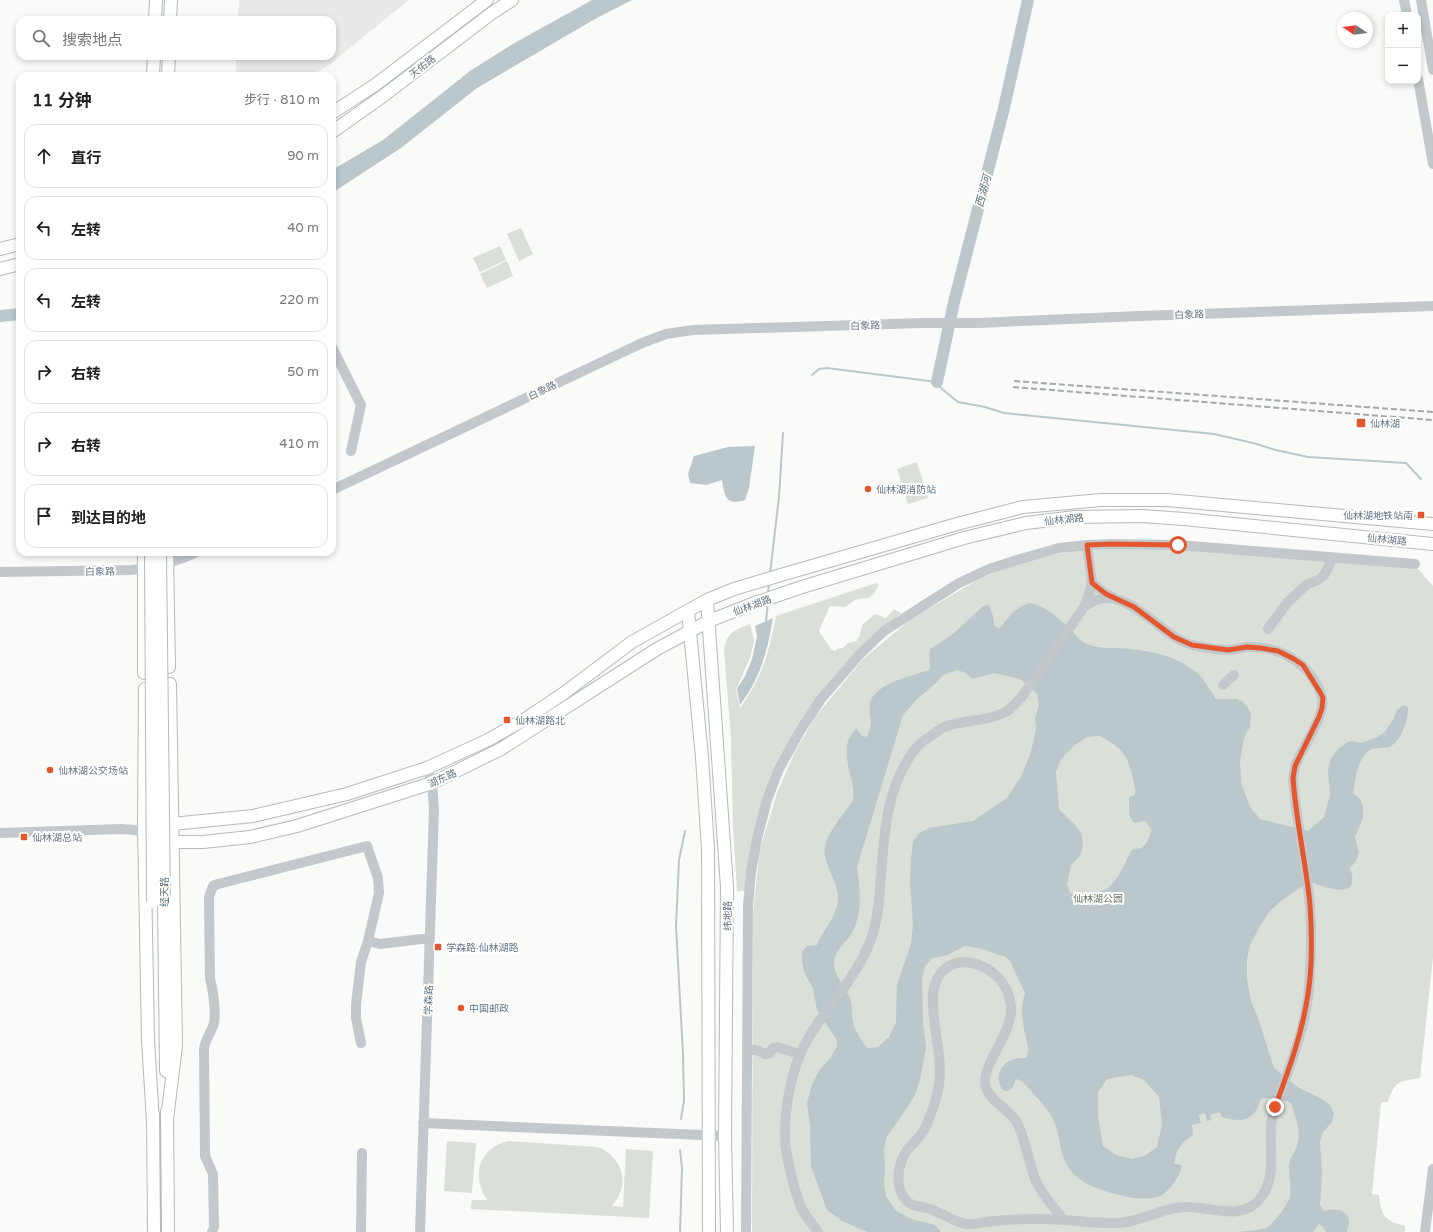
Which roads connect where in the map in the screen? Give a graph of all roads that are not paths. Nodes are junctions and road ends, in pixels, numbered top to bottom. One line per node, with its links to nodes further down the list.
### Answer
1 (156, 0): 8 (main road)
2 (171, 0): 9 (main road)
3 (487, 0): 16 (main road, 天佑路)
4 (512, 0): 17 (main road, 天佑路)
5 (1404, 0): 7 (street)
6 (1421, 0): 12 (street)
7 (1406, 12)
8 (155, 16)
9 (170, 16)
10 (154, 60): 13 (main road)
11 (169, 60): 14 (main road)
12 (1433, 70)
13 (153, 72)
14 (168, 72)
15 (1419, 84): 18 (street)
16 (336, 110)
17 (336, 129)
18 (1433, 164)
19 (16, 245): 20 (main road)
20 (0, 249)
21 (16, 265): 22 (main road)
22 (0, 269)
23 (1433, 306): 26 (street, 白象路)
24 (336, 355): 25 (street)
25 (350, 450)
26 (336, 488)
27 (1101, 500): 28 (main road); 29 (main road, 仙林湖路); 43 (main road, 仙林湖路)
28 (1100, 516): 30 (main road, 仙林湖路); 46 (main road, 仙林湖路)
29 (1433, 524)
30 (1433, 544)
31 (1087, 545): 36 (street); 41 (street); 64 (street)
32 (144, 556): 39 (main road)
33 (151, 556): 60 (main road, 经天路, bridge)
34 (160, 556): 60 (main road, 经天路, bridge)
35 (177, 556): 37 (street, 白象路)
36 (1332, 557): 38 (street); 47 (street)
37 (167, 558): 39 (street, 白象路); 49 (main road)
38 (1416, 564)
39 (144, 569): 40 (street, 白象路); 49 (main road)
40 (0, 572)
41 (1092, 583): 42 (street); 44 (street)
42 (1115, 598): 44 (street); 73 (street)
43 (707, 600): 45 (main road, 湖东路); 46 (main road, 纬地路)
44 (1084, 607): 65 (street)
45 (688, 611): 48 (main road, 纬地路); 53 (main road, 湖东路)
46 (709, 621): 48 (main road, 湖东路); 70 (main road, 纬地路)
47 (1268, 629)
48 (689, 631): 54 (main road, 湖东路); 69 (main road, 纬地路)
49 (157, 670): 52 (main road)
50 (1234, 675): 51 (street)
51 (1223, 685)
52 (158, 686): 55 (main road); 57 (main road)
53 (427, 768): 54 (street, 学森路); 55 (main road, 湖东路)
54 (432, 783): 59 (main road, 湖东路); 61 (street, 学森路)
55 (172, 824): 57 (main road, 湖东路); 59 (main road)
56 (0, 826): 57 (street)
57 (144, 828): 58 (street); 59 (main road, 湖东路); 67 (main road)
58 (0, 833)
59 (172, 842): 66 (main road)
60 (159, 902): 66 (main road, 经天路); 67 (main road, 经天路)
61 (430, 938): 62 (street); 68 (street, 学森路)
62 (368, 941): 63 (street); 77 (street)
63 (361, 1042)
64 (747, 1048): 65 (street); 82 (street)
65 (799, 1054): 83 (street)
66 (167, 1119): 76 (main road, 经天路)
67 (153, 1122): 75 (main road, 经天路)
68 (424, 1123): 69 (street); 79 (street, 学森路)
69 (708, 1136): 70 (street); 80 (main road, 纬地路)
70 (725, 1136): 81 (main road, 纬地路)
71 (362, 1153): 78 (street)
72 (1433, 1169): 84 (street)
73 (1063, 1219): 74 (street); 74 (street)
74 (970, 1228)
75 (154, 1232)
76 (168, 1232)
77 (212, 1232)
78 (361, 1232)
79 (420, 1232)
80 (709, 1232)
81 (727, 1232)
82 (746, 1232)
83 (818, 1232)
84 (1425, 1232)

